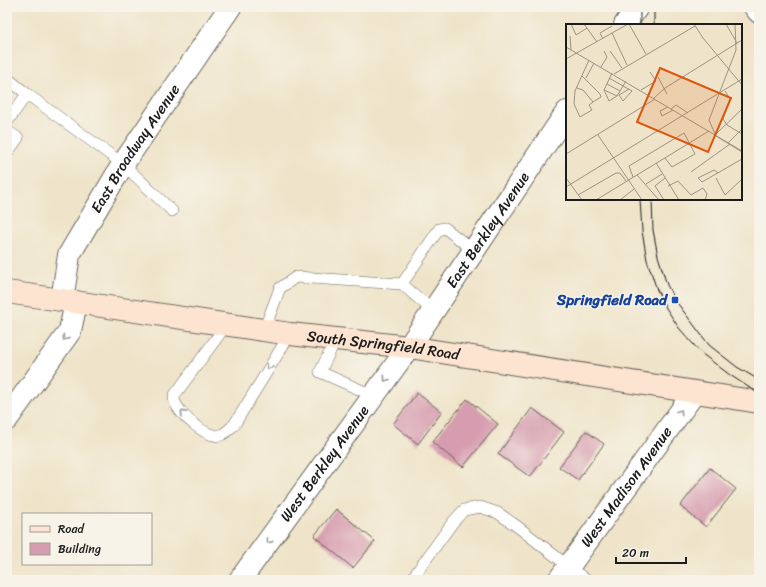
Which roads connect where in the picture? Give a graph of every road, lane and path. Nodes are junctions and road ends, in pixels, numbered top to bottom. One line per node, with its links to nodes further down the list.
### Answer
1 (230, 7): 12 (street, East Broadway Avenue)
2 (637, 7): 5 (street)
3 (755, 7): 4 (street)
4 (759, 12)
5 (626, 24)
6 (7, 78): 7 (lane)
7 (27, 94): 9 (lane); 12 (lane)
8 (566, 113): 14 (street, East Berkley Avenue)
9 (7, 122)
10 (7, 131): 11 (lane)
11 (7, 153)
12 (124, 164): 13 (lane); 17 (street, East Broadway Avenue)
13 (172, 211)
14 (474, 251): 15 (lane); 18 (street, East Berkley Avenue)
15 (402, 284): 18 (lane); 20 (lane)
16 (7, 292): 17 (main road, South Springfield Road)
17 (69, 301): 19 (main road, South Springfield Road); 27 (street, East Broadway Avenue, one-way to 27)
18 (433, 311): 23 (street, East Berkley Avenue)
19 (227, 324): 20 (main road, South Springfield Road); 21 (lane, one-way to 19)
20 (264, 330): 21 (main road, South Springfield Road)
21 (290, 334): 22 (main road, South Springfield Road)
22 (336, 339): 23 (main road, South Springfield Road); 25 (lane)
23 (409, 347): 24 (main road, South Springfield Road); 25 (street, West Berkley Avenue, one-way to 25)
24 (694, 393): 26 (main road, South Springfield Road); 28 (street, West Madison Avenue, one-way to 24)
25 (374, 396): 29 (street, West Berkley Avenue, one-way to 29)
26 (759, 402)
27 (7, 418)
28 (563, 574): 30 (lane); 31 (lane)
29 (240, 580)
30 (411, 580)
31 (586, 580)

